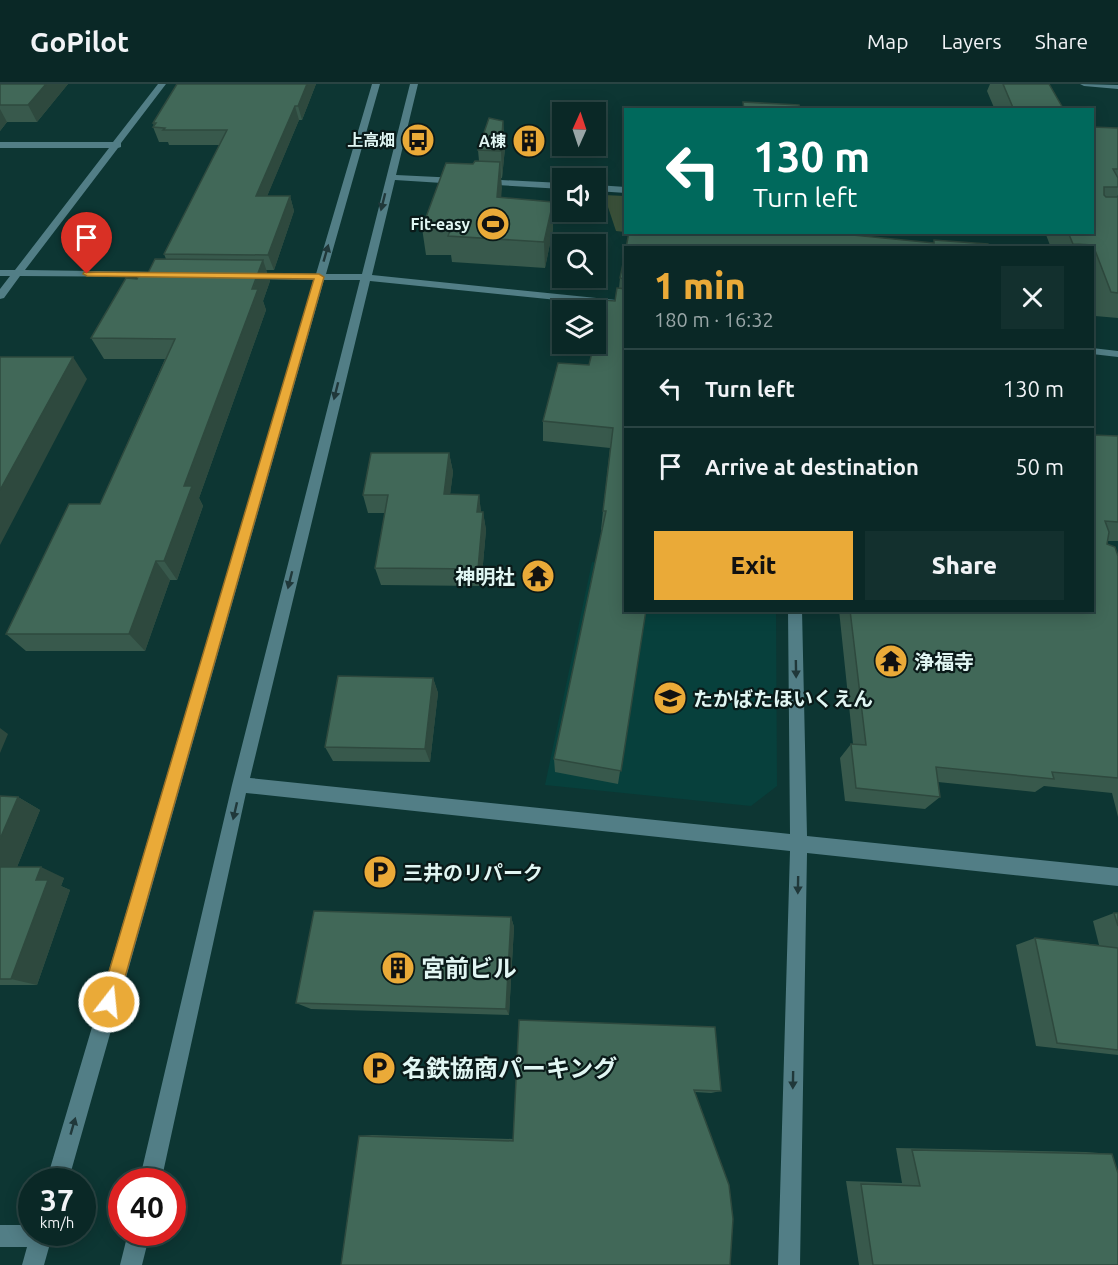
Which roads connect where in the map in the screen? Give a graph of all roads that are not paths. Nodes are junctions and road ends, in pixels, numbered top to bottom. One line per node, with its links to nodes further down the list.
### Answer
1 (162, 84): 7 (street)
2 (376, 84): 16 (street, one-way to 2)
3 (414, 84): 8 (street)
4 (1084, 84): 5 (street)
5 (1118, 87)
6 (0, 145): 7 (street)
7 (118, 145): 13 (street)
8 (390, 177): 9 (street); 17 (street, one-way to 17)
9 (552, 185)
10 (606, 189): 11 (street)
11 (624, 190)
12 (0, 273): 13 (street)
13 (18, 273): 14 (street); 18 (street)
14 (169, 275)
15 (239, 276): 16 (street)
16 (319, 277): 17 (street); 26 (street, one-way to 16)
17 (364, 277): 19 (street); 23 (street, one-way to 23)
18 (0, 296)
19 (624, 304)
20 (1094, 351): 21 (street)
21 (1118, 354)
22 (795, 612): 24 (street, one-way to 24)
23 (240, 785): 24 (street); 27 (street, one-way to 27)
24 (799, 844): 25 (street); 34 (street, one-way to 34)
25 (1118, 878)
26 (61, 1168)
27 (153, 1168)
28 (0, 1236): 29 (street)
29 (18, 1236)
30 (38, 1246): 32 (street)
31 (136, 1246): 33 (street)
32 (33, 1265)
33 (131, 1265)
34 (789, 1265)

